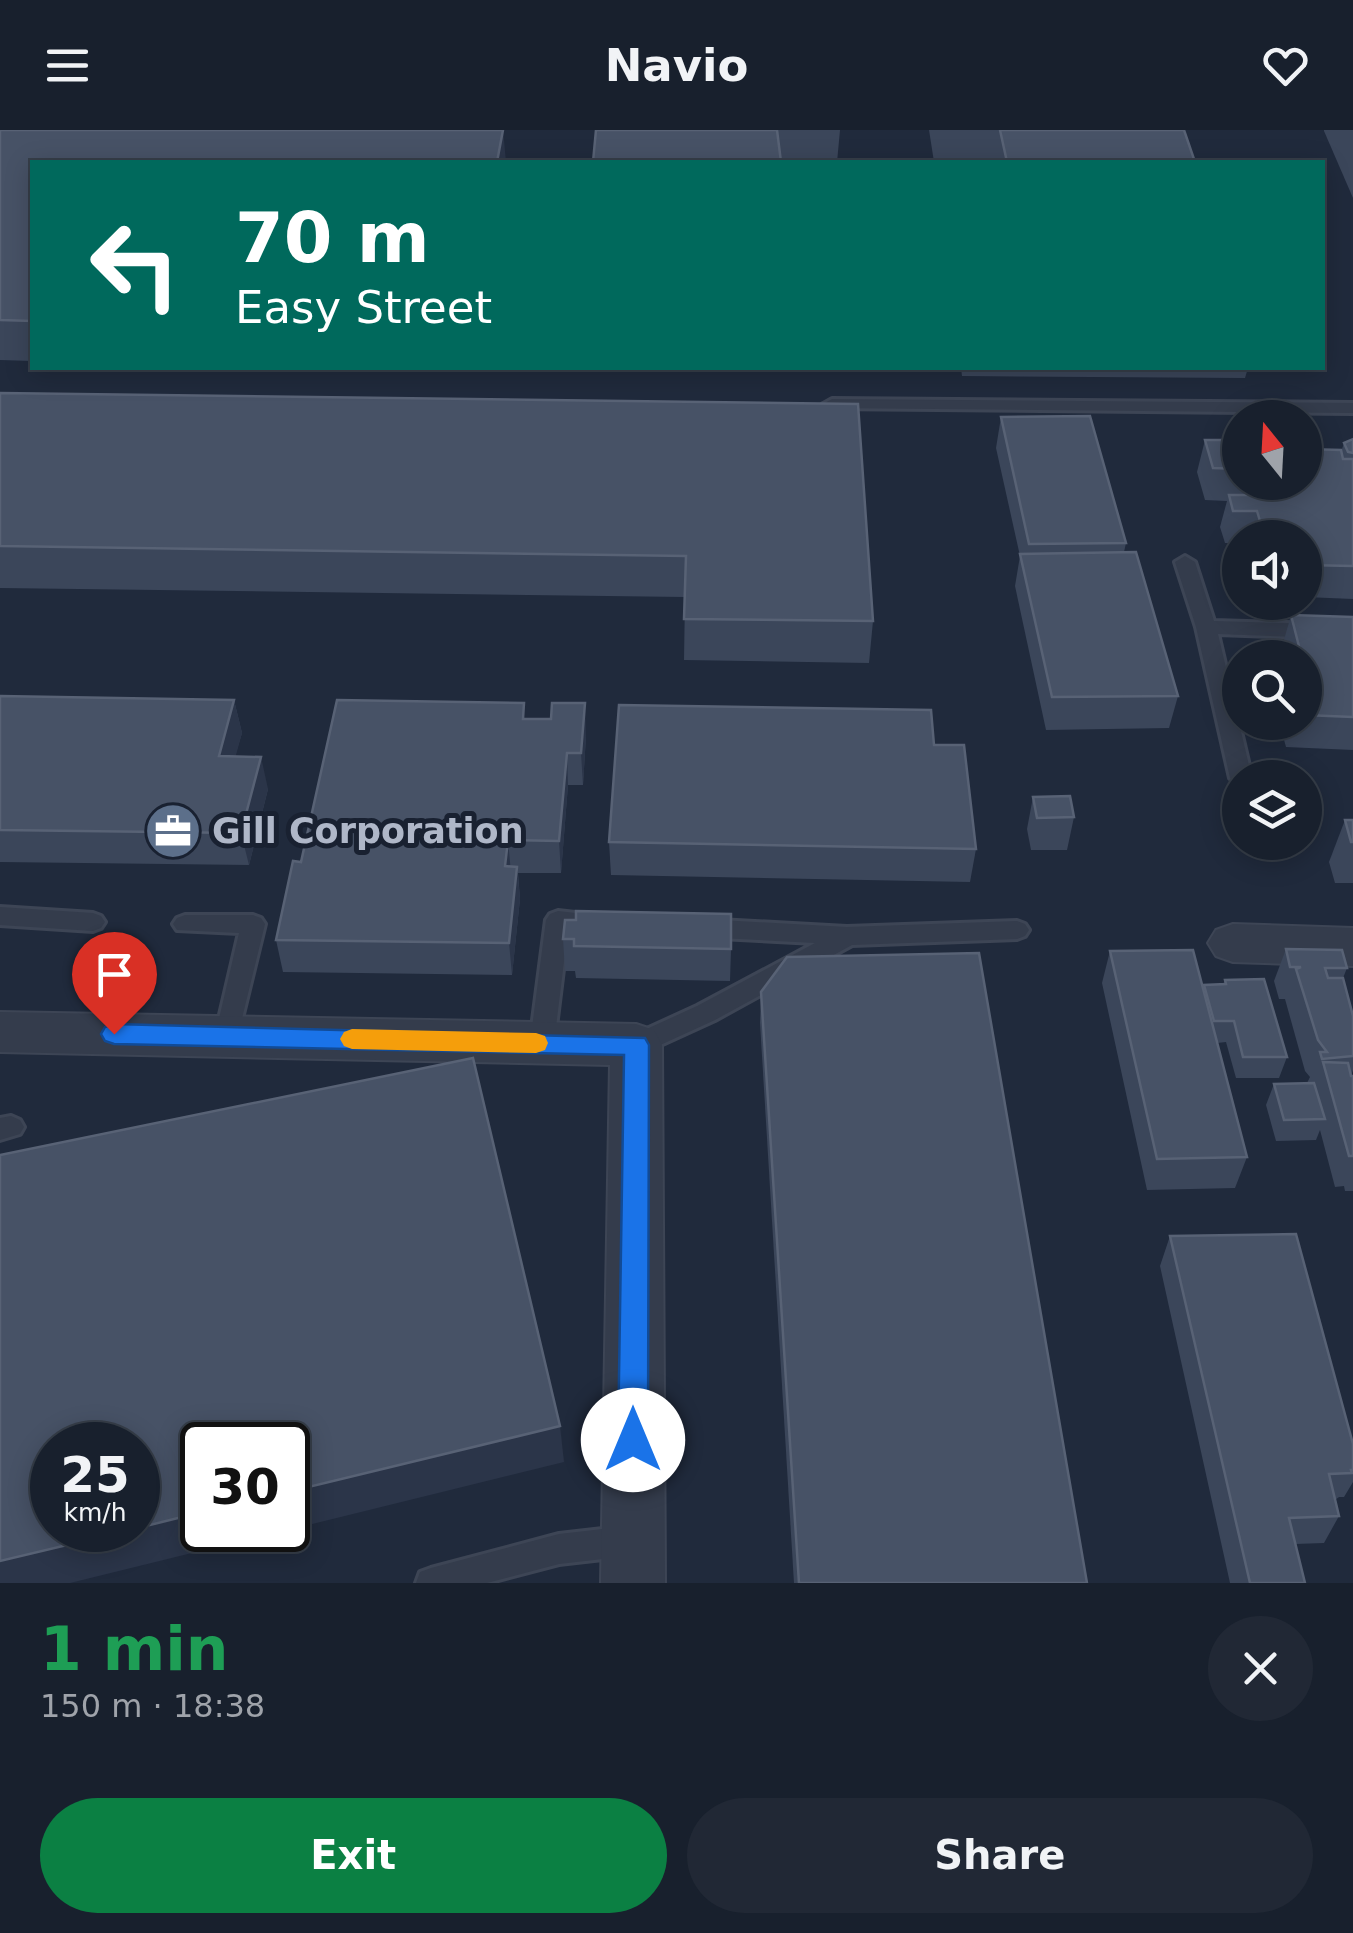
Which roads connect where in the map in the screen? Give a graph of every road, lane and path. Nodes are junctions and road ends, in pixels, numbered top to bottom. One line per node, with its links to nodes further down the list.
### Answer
1 (820, 404): 2 (lane)
2 (1353, 408)
3 (1185, 562): 4 (lane)
4 (1206, 627): 5 (lane); 6 (lane)
5 (1353, 632)
6 (1237, 760)
7 (0, 916): 8 (lane)
8 (93, 922)
9 (616, 923): 18 (lane)
10 (185, 924): 17 (lane)
11 (674, 926): 13 (lane)
12 (1017, 930): 13 (lane)
13 (848, 936): 19 (lane)
14 (1233, 943): 15 (street)
15 (1353, 947)
16 (0, 1032): 17 (street)
17 (227, 1036): 18 (street)
18 (542, 1043): 19 (street)
19 (636, 1045): 20 (street)
20 (633, 1562): 21 (lane)
21 (439, 1582)

